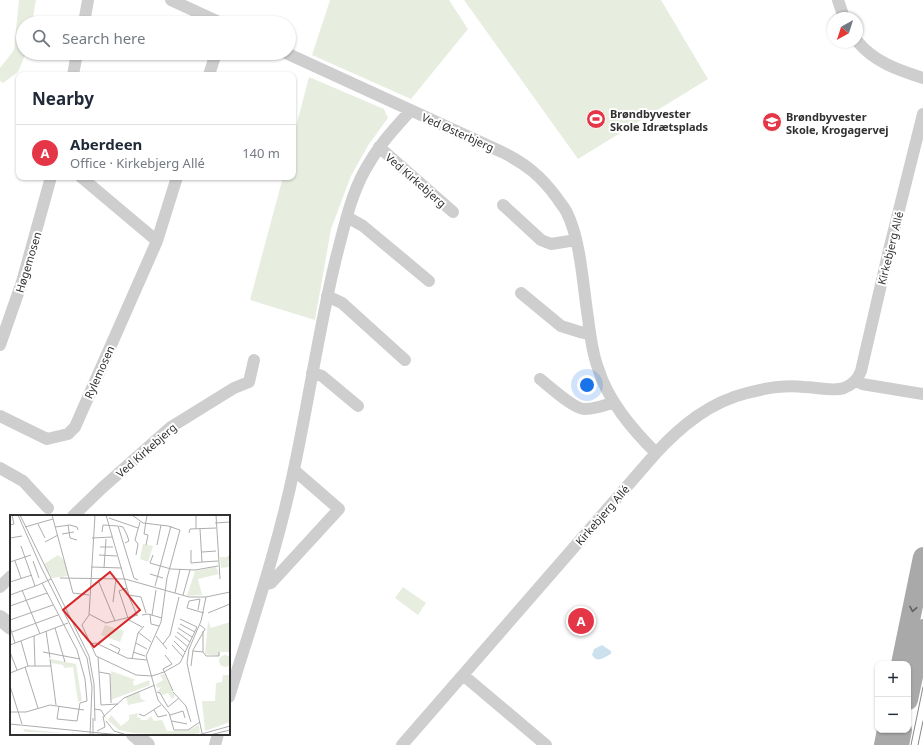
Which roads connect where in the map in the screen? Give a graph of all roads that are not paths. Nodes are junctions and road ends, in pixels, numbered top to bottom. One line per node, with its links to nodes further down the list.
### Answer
1 (88, 0): 5 (street)
2 (171, 0): 6 (street)
3 (838, 0): 4 (street)
4 (842, 12)
5 (85, 16)
6 (206, 16)
7 (863, 48): 13 (street)
8 (296, 58): 14 (street, Ved Østerbjerg)
9 (76, 60): 11 (street)
10 (214, 60): 12 (street)
11 (74, 72)
12 (210, 72)
13 (923, 78)
14 (411, 110): 16 (street, Ved Kirkebjerg); 23 (street, Ved Østerbjerg)
15 (923, 114): 34 (street, Kirkebjerg Allé)
16 (378, 147): 21 (street, Ved Kirkebjerg); 22 (street, Ved Kirkebjerg)
17 (50, 180): 29 (street, Høgemosen)
18 (85, 180): 24 (street)
19 (176, 180): 24 (street, Rylemosen)
20 (503, 205): 23 (street)
21 (453, 212)
22 (347, 217): 25 (street); 27 (street, Ved Kirkebjerg)
23 (576, 240): 28 (street, Ved Østerbjerg)
24 (156, 241): 38 (street, Rylemosen)
25 (429, 281)
26 (521, 293): 28 (street)
27 (327, 296): 31 (street); 32 (street, Ved Kirkebjerg)
28 (590, 334): 36 (street, Ved Østerbjerg)
29 (0, 345)
30 (254, 360): 43 (street, Ved Kirkebjerg)
31 (405, 360)
32 (312, 373): 37 (street); 41 (street, Ved Kirkebjerg)
33 (540, 379): 36 (street)
34 (856, 381): 35 (street); 39 (street, Kirkebjerg Allé)
35 (923, 394)
36 (614, 402): 39 (street, Ved Østerbjerg)
37 (358, 406)
38 (0, 416)
39 (656, 453): 52 (street, Kirkebjerg Allé)
40 (0, 468): 42 (street)
41 (294, 470): 46 (street, Ved Kirkebjerg); 46 (street)
42 (48, 508)
43 (74, 515)
44 (923, 557): 51 (main road, one-way to 51)
45 (10, 577): 47 (street)
46 (265, 584): 53 (street, Ved Kirkebjerg)
47 (0, 587)
48 (0, 618): 49 (street)
49 (10, 626)
50 (923, 629): 54 (main road)
51 (902, 661)
52 (463, 675): 61 (street, Kirkebjerg Allé); 62 (street)
53 (230, 694)
54 (909, 697)
55 (886, 733): 63 (main road)
56 (901, 733): 64 (main road)
57 (135, 735): 59 (street)
58 (218, 735): 60 (street)
59 (147, 745)
60 (215, 745)
61 (402, 745)
62 (546, 745)
63 (884, 745)
64 (899, 745)

